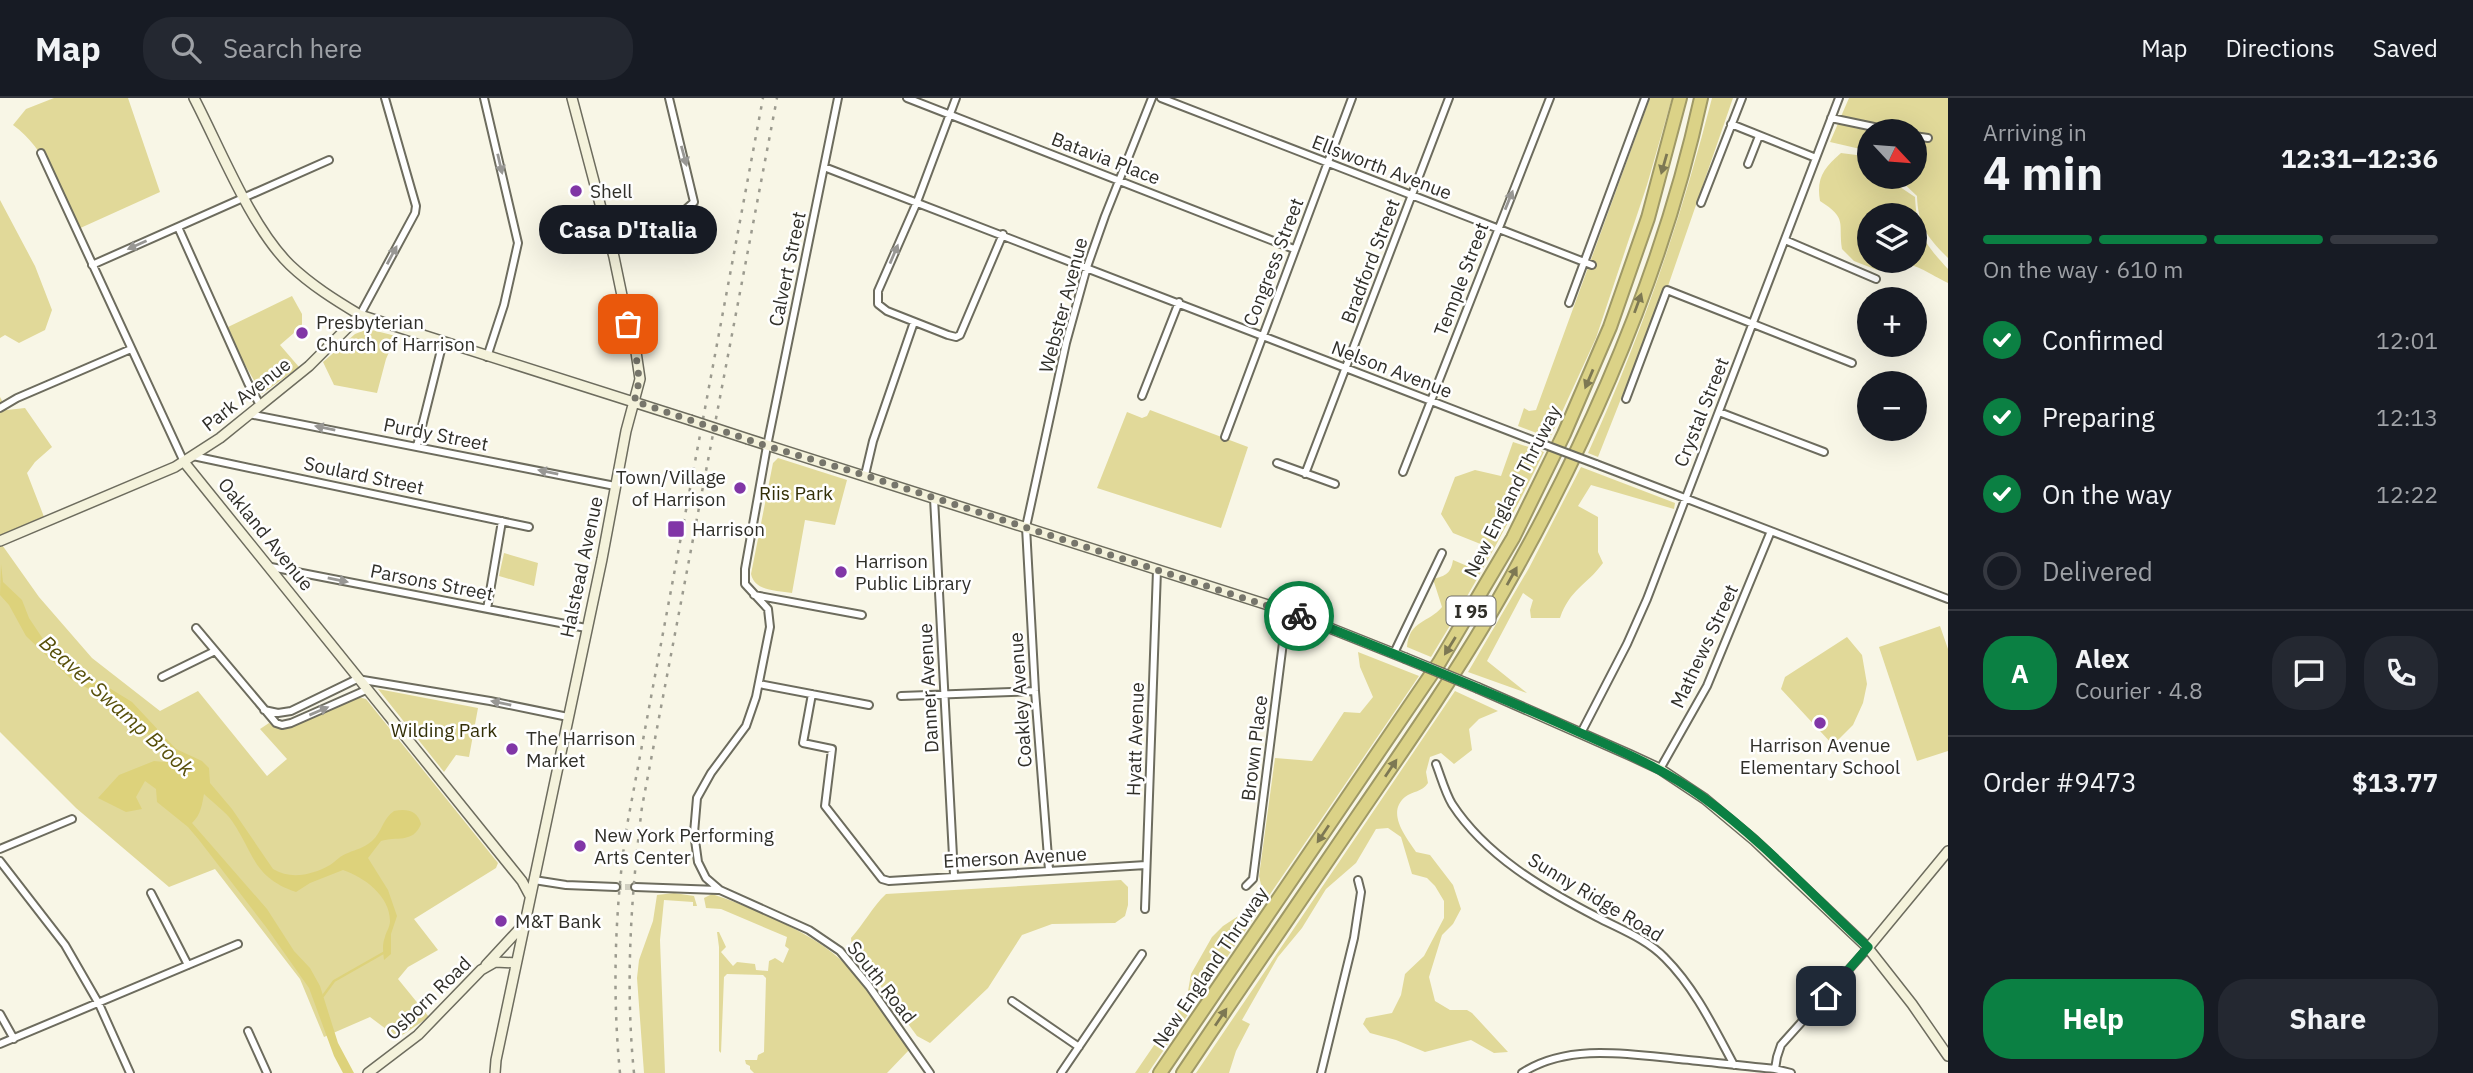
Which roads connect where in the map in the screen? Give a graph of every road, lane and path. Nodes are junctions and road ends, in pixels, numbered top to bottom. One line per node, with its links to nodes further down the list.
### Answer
1 (194, 98): 32 (street)
2 (386, 98): 47 (street, Park Avenue, one-way to 2)
3 (484, 98): 53 (street, one-way to 53)
4 (572, 98): 36 (street, Halstead Avenue)
5 (669, 98): 36 (street, one-way to 36)
6 (838, 98): 29 (street, Calvert Street)
7 (907, 98): 19 (street, Batavia Place)
8 (956, 98): 19 (street)
9 (1152, 98): 30 (street, Webster Avenue)
10 (1161, 98): 27 (street, Ellsworth Avenue)
11 (1352, 98): 27 (street, Congress Street)
12 (1449, 98): 31 (street, Bradford Street)
13 (1550, 98): 37 (street, Temple Street, one-way to 13)
14 (1645, 98): 41 (street)
15 (1680, 98): 148 (highway, New England Thruway / I 95, one-way to 148)
16 (1701, 98): 149 (highway, New England Thruway / I 95, one-way to 16)
17 (1742, 98): 22 (street)
18 (1839, 98): 20 (street, Crystal Street)
19 (949, 115): 30 (street, Batavia Place); 33 (street)
20 (1831, 118): 21 (street); 25 (street, Crystal Street)
21 (1857, 123)
22 (1731, 124): 23 (street); 34 (street)
23 (1759, 136): 25 (street); 28 (street)
24 (40, 153): 42 (street, Oakland Avenue)
25 (1816, 158): 39 (street, Crystal Street)
26 (329, 160): 32 (street)
27 (1327, 163): 31 (street, Ellsworth Avenue); 40 (street, Congress Street)
28 (1748, 164)
29 (824, 167): 33 (street, Nelson Avenue); 66 (street, Calvert Street)
30 (1119, 180): 40 (street, Batavia Place); 43 (street, Webster Avenue)
31 (1412, 196): 37 (street, Ellsworth Avenue); 55 (street, Bradford Street)
32 (244, 198): 35 (street); 47 (street)
33 (917, 202): 38 (street, Nelson Avenue); 48 (street, one-way to 33)
34 (1701, 203)
35 (178, 227): 42 (street, one-way to 42); 60 (street)
36 (606, 229): 58 (street, Halstead Avenue)
37 (1497, 229): 41 (street, Ellsworth Avenue); 59 (street, Temple Street)
38 (1003, 234): 43 (street, Nelson Avenue); 48 (street)
39 (1785, 240): 44 (street); 49 (street, Crystal Street)
40 (1294, 249): 50 (street, Congress Street)
41 (1588, 263): 46 (street)
42 (92, 265): 52 (street, Oakland Avenue)
43 (1087, 267): 45 (street, Nelson Avenue); 80 (street, Webster Avenue)
44 (1876, 278)
45 (1179, 302): 50 (street, Nelson Avenue); 56 (street)
46 (1569, 303)
47 (360, 315): 51 (street); 60 (street, Park Avenue)
48 (914, 322): 73 (street)
49 (1753, 325): 54 (street); 57 (street); 62 (street, Crystal Street)
50 (1262, 335): 55 (street, Nelson Avenue); 64 (street, Congress Street)
51 (443, 342): 53 (street); 65 (street)
52 (131, 349): 61 (street); 69 (street, Oakland Avenue)
53 (487, 357): 58 (street)
54 (1852, 363)
55 (1346, 368): 59 (street, Nelson Avenue); 72 (street, Bradford Street)
56 (1142, 396)
57 (1626, 399)
58 (634, 401): 66 (street, bridge); 75 (street, Halstead Avenue)
59 (1432, 401): 71 (street, Temple Street); 77 (street, Nelson Avenue, bridge)
60 (260, 405): 63 (street, Park Avenue)
61 (0, 408)
62 (1719, 412): 67 (street); 77 (street, Crystal Street)
63 (249, 414): 65 (street, Purdy Street, one-way to 63); 68 (street, Park Avenue)
64 (1225, 437)
65 (417, 446): 75 (street, Purdy Street, one-way to 65)
66 (767, 446): 73 (street); 86 (street, Calvert Street)
67 (1824, 452)
68 (193, 456): 69 (street, Park Avenue); 78 (street, Soulard Street)
69 (184, 462): 82 (street, Park Avenue); 84 (street, Oakland Avenue)
70 (1277, 463): 72 (street)
71 (1403, 472)
72 (1305, 474): 74 (street)
73 (864, 475): 76 (street)
74 (1335, 484)
75 (615, 486): 92 (street, Halstead Avenue)
76 (934, 498): 80 (street); 101 (street, Danner Avenue)
77 (1684, 498): 81 (street, Nelson Avenue); 106 (street, Crystal Street)
78 (502, 521): 79 (street, Soulard Street); 88 (street)
79 (529, 527)
80 (1026, 527): 85 (street); 99 (street, Coakley Avenue)
81 (1771, 531): 87 (street, Nelson Avenue); 108 (street, Mathews Street)
82 (0, 541)
83 (1442, 553): 94 (street)
84 (271, 567): 88 (street, Parsons Street, one-way to 88); 96 (street, Oakland Avenue)
85 (1157, 570): 89 (street); 113 (street, Hyatt Avenue)
86 (752, 594): 90 (street); 97 (street)
87 (1948, 599)
88 (487, 609): 92 (street, Parsons Street)
89 (1287, 611): 94 (street); 118 (street, Brown Place)
90 (862, 615)
91 (196, 628): 93 (street)
92 (586, 628): 105 (street, Halstead Avenue)
93 (215, 651): 95 (street); 104 (street)
94 (1394, 653): 106 (street, bridge)
95 (162, 677)
96 (357, 679): 98 (street, Oakland Avenue); 104 (street); 105 (street, one-way to 96)
97 (759, 684): 100 (street); 121 (street)
98 (366, 690): 104 (street, one-way to 98); 123 (street, Oakland Avenue)
99 (1035, 691): 101 (street); 114 (street, Coakley Avenue)
100 (812, 694): 103 (street); 115 (street, Emerson Avenue)
101 (944, 694): 102 (street); 115 (street, Danner Avenue)
102 (901, 696)
103 (869, 705)
104 (264, 710)
105 (568, 717): 116 (street, Halstead Avenue)
106 (1581, 733): 108 (street)
107 (1436, 764): 140 (street, Sunny Ridge Road)
108 (1660, 769): 127 (street)
109 (72, 819): 110 (street)
110 (0, 849)
111 (1948, 851): 127 (street)
112 (0, 861): 133 (street)
113 (1146, 865): 114 (street, Emerson Avenue); 124 (street, Hyatt Avenue)
114 (1049, 870): 115 (street, Emerson Avenue)
115 (954, 875)
116 (534, 880): 119 (street); 123 (street, Halstead Avenue)
117 (1358, 880): 150 (street)
118 (1246, 886)
119 (616, 887)
120 (635, 887): 121 (street)
121 (720, 890): 146 (street, South Road)
122 (151, 893): 130 (street)
123 (530, 896): 125 (street, Halstead Avenue)
124 (1144, 909)
125 (525, 923): 129 (street, Halstead Avenue); 131 (street)
126 (238, 943): 130 (street)
127 (1868, 947): 139 (street); 141 (street)
128 (1142, 954): 138 (street)
129 (516, 963): 131 (street, Osborn Road); 145 (street, Halstead Avenue)
130 (188, 965): 133 (street)
131 (481, 970): 144 (street, Osborn Road)
132 (1012, 1001): 138 (street)
133 (99, 1004): 136 (street); 142 (street)
134 (0, 1014): 136 (street)
135 (248, 1031): 143 (street)
136 (14, 1038): 137 (street)
137 (0, 1044)
138 (1079, 1047): 147 (street)
139 (1948, 1056)
140 (1734, 1065): 141 (street); 151 (street)
141 (1775, 1069): 152 (street)
142 (130, 1073)
143 (267, 1073)
144 (368, 1073)
145 (495, 1073)
146 (930, 1073)
147 (1061, 1073)
148 (1160, 1073)
149 (1182, 1073)
150 (1321, 1073)
151 (1522, 1073)
152 (1791, 1073)

